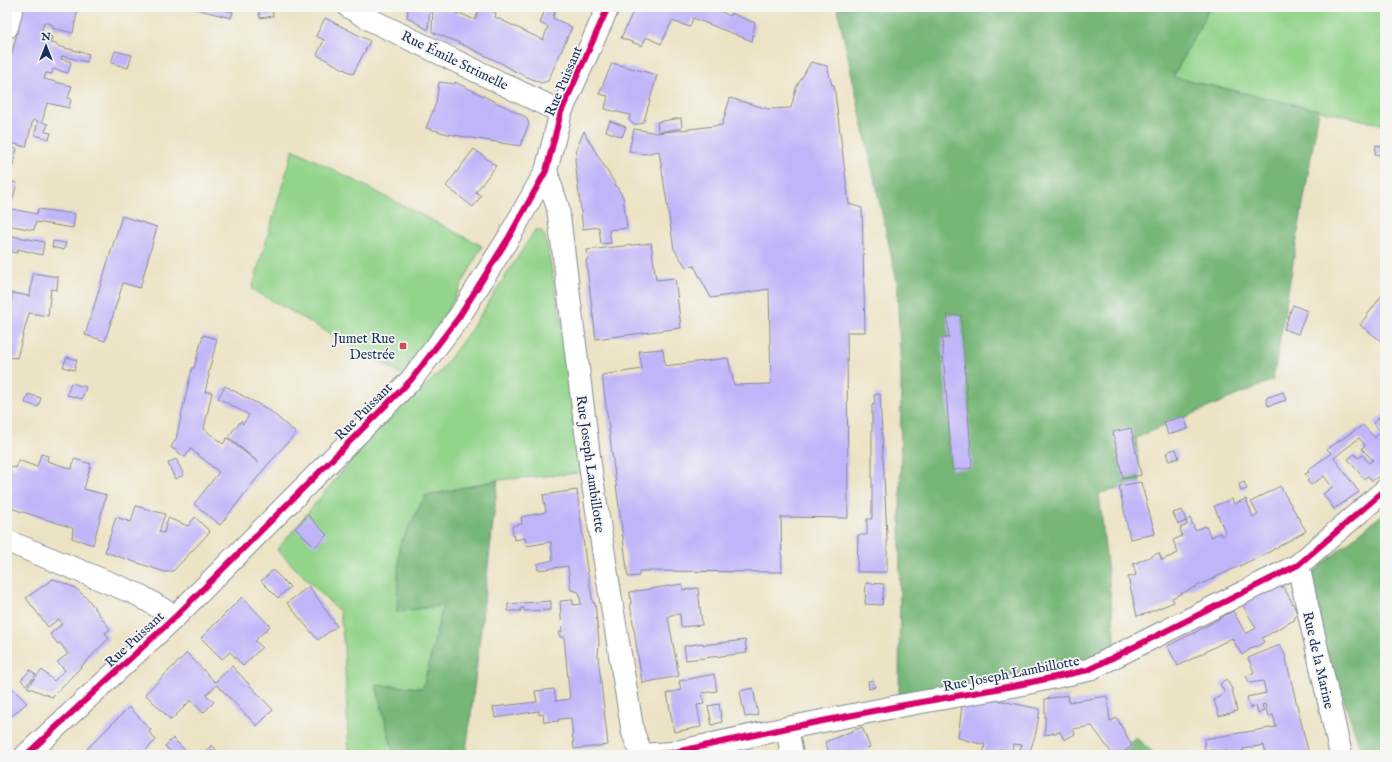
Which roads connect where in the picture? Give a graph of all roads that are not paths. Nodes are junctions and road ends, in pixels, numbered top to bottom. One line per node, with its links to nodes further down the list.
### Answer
1 (12, 7): 4 (street)
2 (349, 7): 5 (street, Rue Émile Strimelle)
3 (608, 7): 5 (street, Rue Puissant)
4 (7, 27)
5 (561, 112): 6 (street, Rue Puissant)
6 (546, 171): 10 (street, Rue Puissant); 13 (street, Rue Joseph Lambillotte)
7 (1385, 490): 9 (street, Rue Joseph Lambillotte)
8 (7, 541): 10 (street)
9 (1298, 565): 11 (street, Rue Joseph Lambillotte); 15 (street, Rue de la Marine)
10 (175, 617): 12 (street, Rue Puissant)
11 (787, 728): 13 (street, Rue Joseph Lambillotte); 14 (street)
12 (26, 755)
13 (642, 755)
14 (792, 755)
15 (1341, 755)

